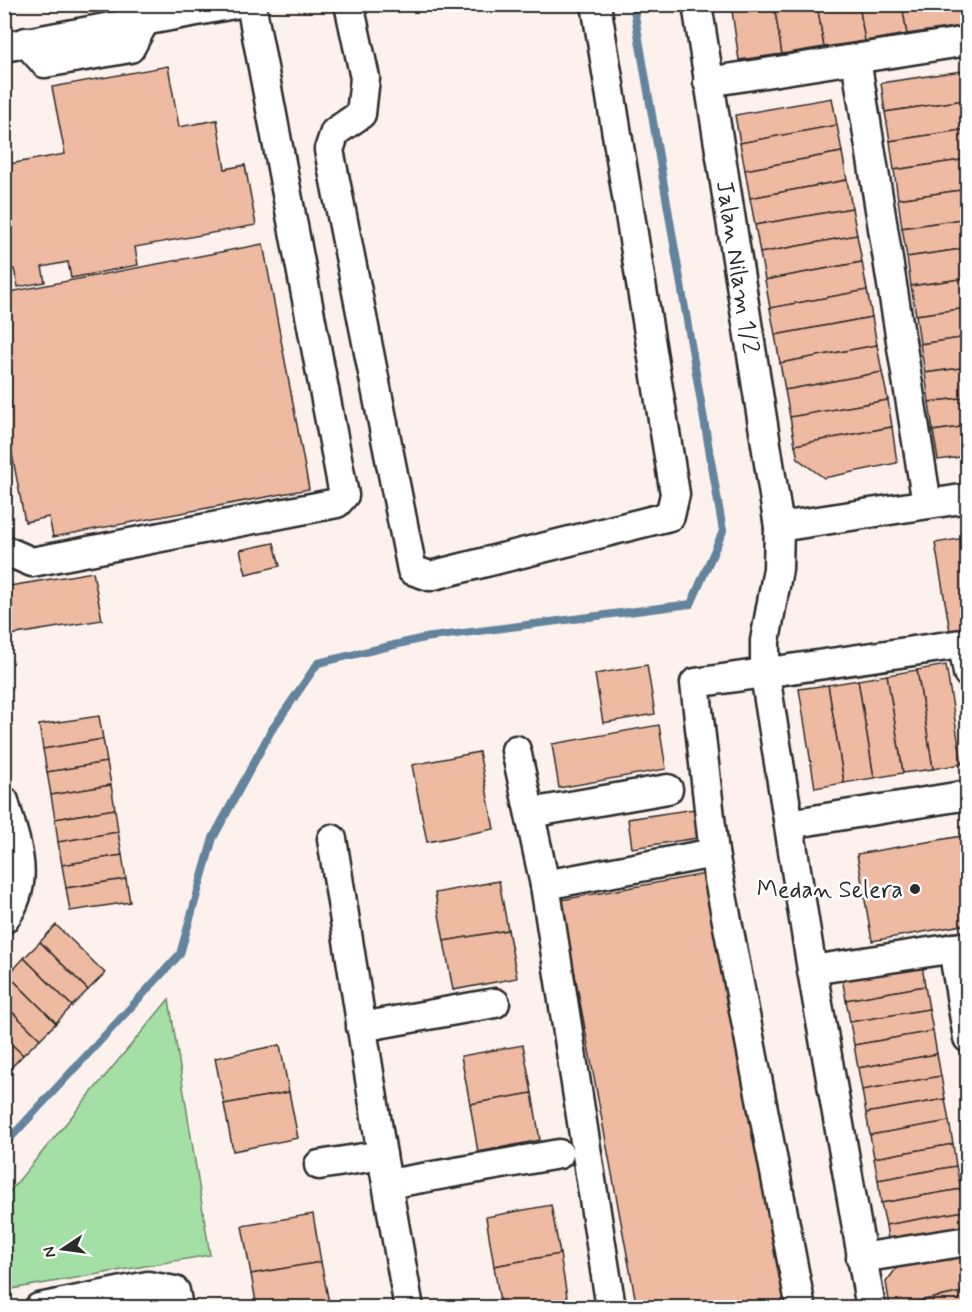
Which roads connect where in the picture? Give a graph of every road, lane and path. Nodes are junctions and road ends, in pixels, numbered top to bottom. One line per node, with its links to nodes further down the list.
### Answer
1 (234, 4): 7 (street)
2 (251, 4): 13 (street)
3 (349, 4): 4 (street)
4 (596, 4)
5 (697, 4): 9 (street, Jalan Nilam 1/2)
6 (968, 41): 8 (street)
7 (15, 44)
8 (856, 59): 9 (street); 11 (street)
9 (708, 82): 12 (street, Jalan Nilam 1/2)
10 (968, 498): 11 (street)
11 (927, 504): 12 (street)
12 (779, 527): 16 (street, Jalan Nilam 1/2)
13 (4, 550)
14 (965, 643): 15 (street); 16 (street)
15 (968, 673)
16 (765, 675): 22 (street, Jalan Nilam 1/2); 24 (street)
17 (516, 750): 21 (street)
18 (668, 789): 21 (street)
19 (968, 795): 22 (street)
20 (4, 801): 26 (street)
21 (530, 813): 25 (street)
22 (789, 824): 28 (street, Jalan Nilam 1/2)
23 (332, 839): 30 (street)
24 (714, 854): 25 (street); 42 (street)
25 (545, 885): 41 (street)
26 (4, 919)
27 (960, 947): 28 (street); 31 (street)
28 (812, 970): 37 (street, Jalan Nilam 1/2)
29 (495, 1003): 30 (street)
30 (361, 1027): 33 (street)
31 (968, 1038)
32 (559, 1154): 35 (street)
33 (382, 1155): 34 (street); 35 (street)
34 (319, 1165)
35 (388, 1184): 40 (street)
36 (968, 1241): 37 (street)
37 (861, 1258): 43 (street, Jalan Nilam 1/2)
38 (39, 1308): 39 (street)
39 (178, 1308)
40 (409, 1308)
41 (611, 1308)
42 (801, 1308)
43 (871, 1308)

